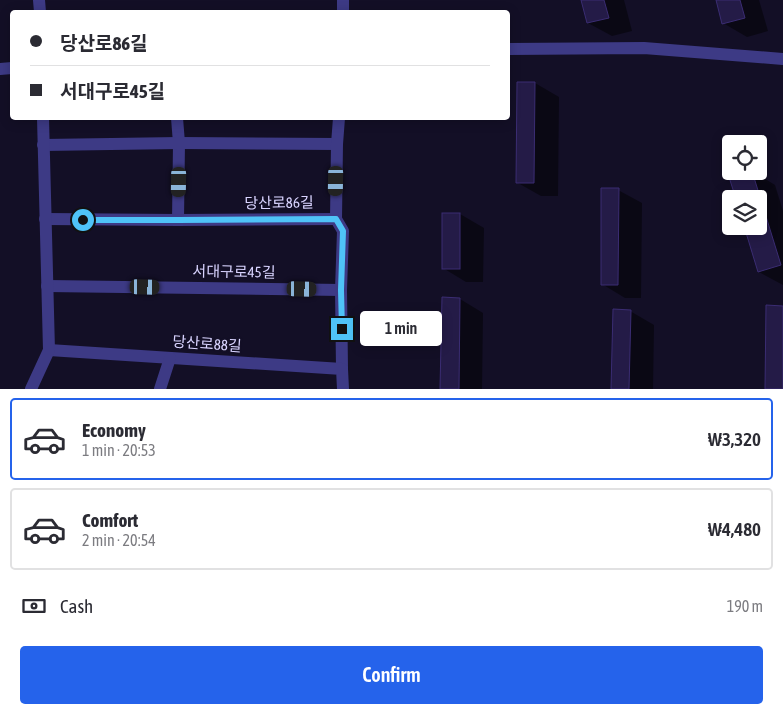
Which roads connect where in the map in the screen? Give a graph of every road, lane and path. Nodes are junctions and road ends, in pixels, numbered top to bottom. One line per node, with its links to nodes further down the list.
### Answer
1 (510, 49): 2 (street)
2 (783, 59)
3 (42, 120): 8 (street)
4 (178, 120): 6 (street)
5 (339, 120): 7 (street, 당산로86길)
6 (180, 143): 7 (street); 8 (street); 11 (street)
7 (337, 144): 10 (street, 당산로86길)
8 (43, 145): 9 (street)
9 (45, 219): 11 (street, 당산로86길); 12 (street)
10 (336, 219): 11 (street, 당산로86길); 13 (street)
11 (178, 220)
12 (47, 286): 13 (street, 서대구로45길); 14 (street)
13 (341, 290): 16 (street)
14 (49, 350): 15 (street, 당산로88길); 17 (street)
15 (170, 358): 16 (street, 당산로88길); 18 (street)
16 (342, 368): 19 (street)
17 (31, 389)
18 (160, 389)
19 (343, 389)

